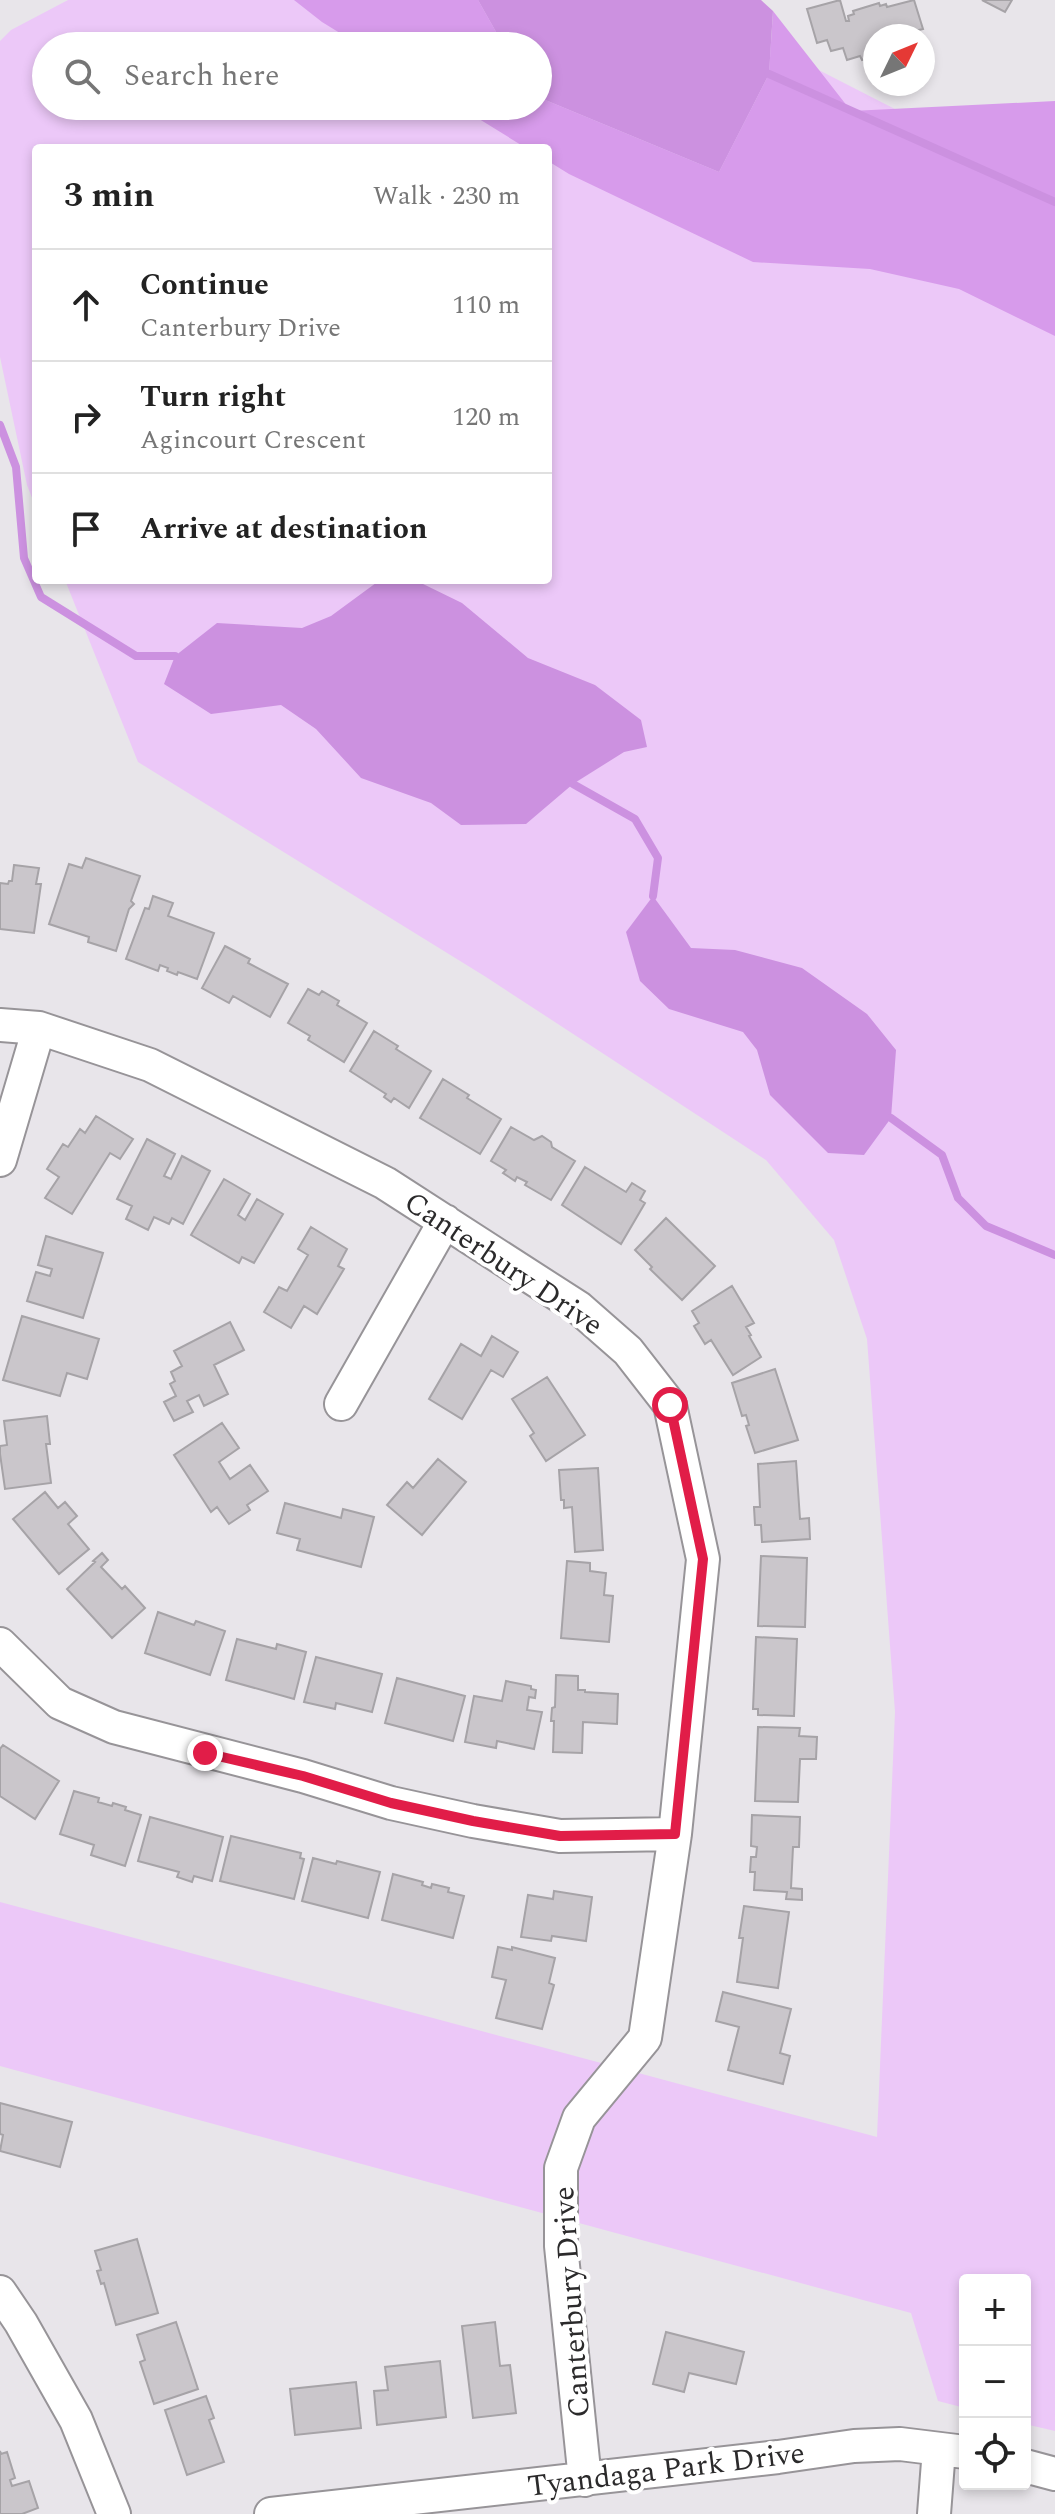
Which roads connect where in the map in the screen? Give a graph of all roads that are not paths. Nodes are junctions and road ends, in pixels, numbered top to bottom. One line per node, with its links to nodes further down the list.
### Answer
1 (0, 1025): 2 (street, Canterbury Drive)
2 (39, 1028): 3 (street); 4 (street, Canterbury Drive)
3 (0, 1160)
4 (445, 1221): 5 (street); 7 (street, Canterbury Drive)
5 (341, 1404)
6 (0, 1644): 7 (street)
7 (675, 1834): 12 (street, Canterbury Drive)
8 (0, 2292): 13 (street)
9 (952, 2451): 12 (street, Tyandaga Park Drive); 15 (street)
10 (1031, 2468): 11 (street)
11 (1055, 2474)
12 (585, 2480): 14 (street, Tyandaga Park Drive)
13 (114, 2514)
14 (271, 2514)
15 (934, 2514)

